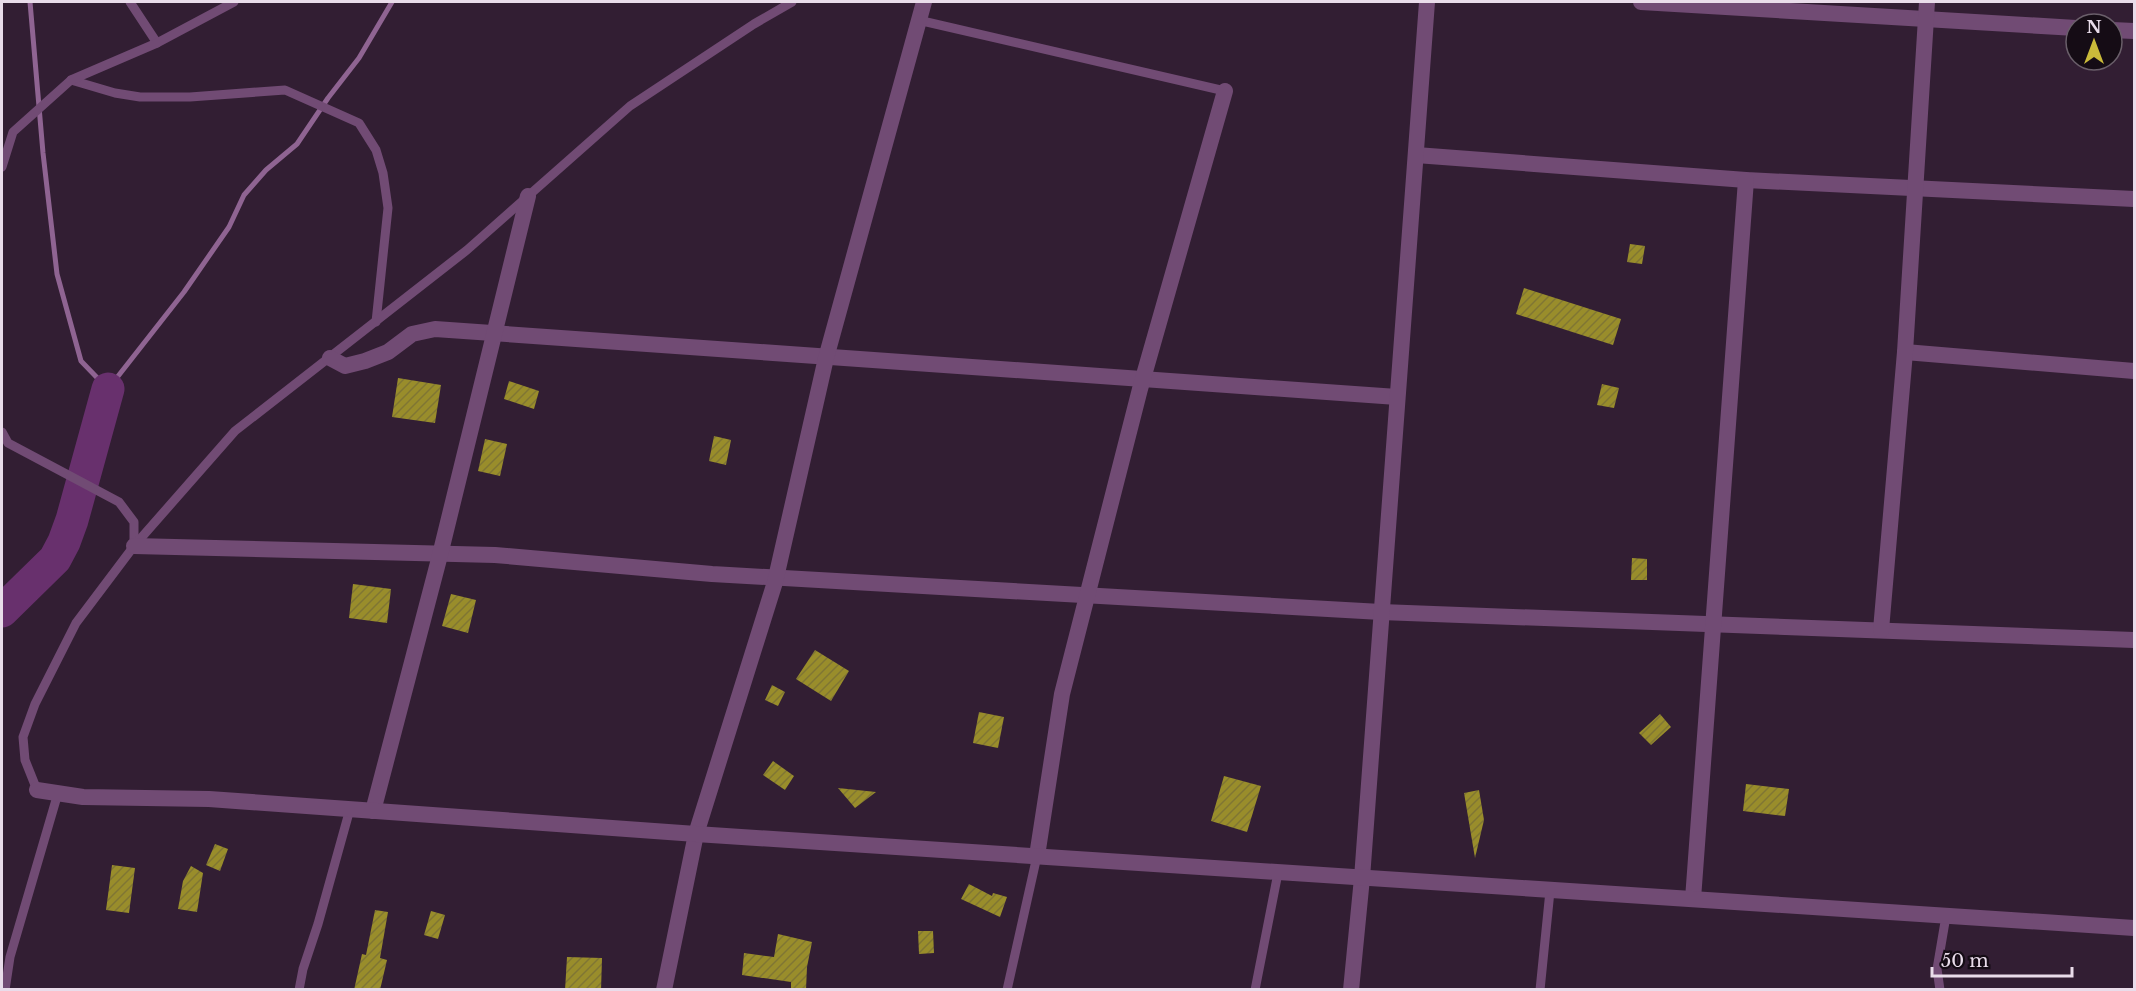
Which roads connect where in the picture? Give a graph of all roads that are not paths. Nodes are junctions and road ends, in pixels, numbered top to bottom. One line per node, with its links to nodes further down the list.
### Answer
1 (130, 2): 11 (lane)
2 (234, 2): 11 (lane)
3 (792, 2): 18 (lane)
4 (924, 2): 9 (street)
5 (1427, 2): 14 (street)
6 (1641, 2): 8 (street)
7 (1927, 2): 8 (street)
8 (1926, 19): 10 (street); 17 (street)
9 (918, 20): 13 (lane); 23 (street)
10 (2064, 27)
11 (158, 43): 12 (lane)
12 (71, 80): 15 (lane); 20 (lane)
13 (1225, 91): 26 (street)
14 (1416, 155): 16 (street); 27 (street)
15 (2, 167)
16 (1746, 180): 17 (street); 34 (street)
17 (1916, 189): 19 (street); 22 (street)
18 (528, 196): 20 (lane); 21 (street)
19 (2134, 200)
20 (376, 321): 24 (lane)
21 (496, 333): 23 (street); 24 (street); 30 (street)
22 (1905, 352): 25 (street); 35 (street)
23 (827, 357): 26 (street); 31 (street)
24 (330, 358): 29 (lane)
25 (2134, 371)
26 (1143, 379): 27 (street); 32 (street)
27 (1397, 398): 33 (street)
28 (2, 432): 29 (lane)
29 (134, 546): 30 (street); 37 (lane)
30 (440, 553): 31 (street); 40 (street)
31 (776, 578): 32 (street); 41 (street)
32 (1087, 596): 33 (street); 42 (street)
33 (1381, 612): 34 (street); 44 (street)
34 (1713, 624): 35 (street); 46 (street)
35 (1881, 630): 36 (street)
36 (2134, 640)
37 (37, 790): 38 (street)
38 (58, 793): 39 (street); 49 (lane)
39 (350, 809): 40 (street); 50 (lane)
40 (373, 811): 41 (street)
41 (696, 834): 42 (street); 51 (street)
42 (1037, 856): 43 (street); 52 (lane)
43 (1278, 873): 44 (street); 53 (lane)
44 (1362, 878): 45 (street); 54 (street)
45 (1550, 891): 46 (street); 55 (lane)
46 (1692, 900): 47 (street)
47 (1946, 916): 48 (street); 56 (lane)
48 (2134, 928)
49 (5, 990)
50 (299, 990)
51 (664, 990)
52 (1008, 990)
53 (1255, 990)
54 (1351, 990)
55 (1540, 990)
56 (1940, 990)

